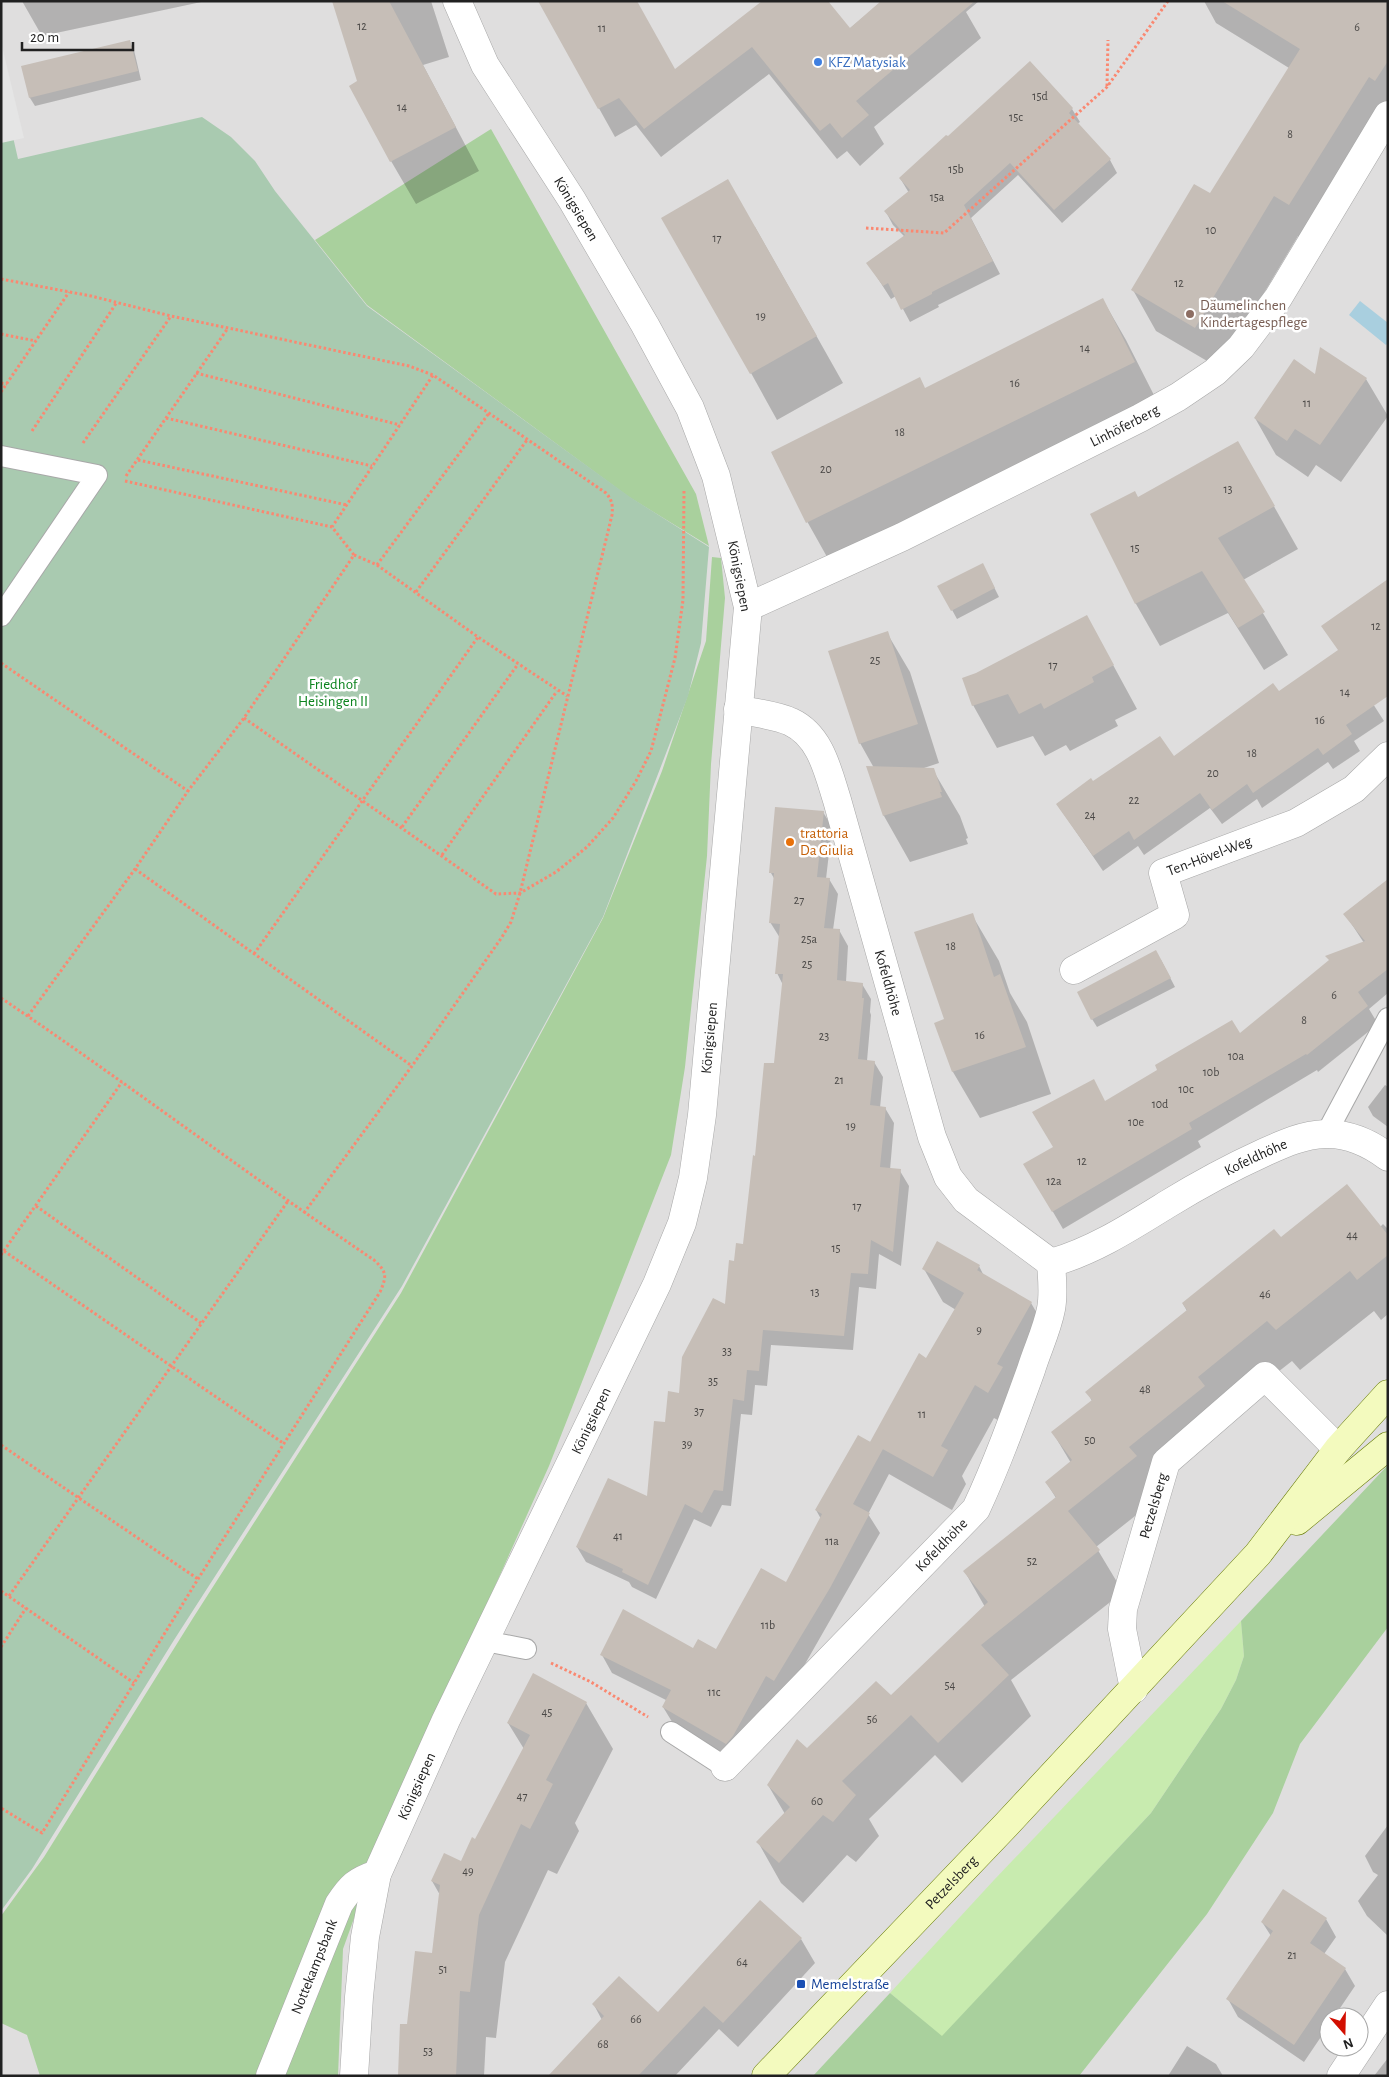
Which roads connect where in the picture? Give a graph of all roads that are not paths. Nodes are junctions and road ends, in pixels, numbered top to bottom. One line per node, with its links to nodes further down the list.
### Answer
1 (456, 1): 4 (street, Königsiepen)
2 (1388, 115): 4 (street, Linhöferberg)
3 (8, 457): 5 (lane)
4 (748, 607): 6 (street, Königsiepen)
5 (1, 616)
6 (738, 709): 12 (street, Kofeldhöhe); 17 (street, Königsiepen)
7 (1388, 756): 8 (street, Ten-Hövel-Weg)
8 (1074, 970)
9 (1388, 1018): 10 (lane)
10 (1326, 1134): 11 (street, Kofeldhöhe); 12 (street, Kofeldhöhe)
11 (1388, 1157)
12 (1051, 1263): 21 (street, Kofeldhöhe)
13 (1388, 1394): 15 (main road, Petzelsberg)
14 (1388, 1446): 16 (main road, Petzelsberg)
15 (1338, 1449): 16 (main road, Petzelsberg); 19 (street, Petzelsberg)
16 (1258, 1554): 19 (main road, Petzelsberg)
17 (485, 1641): 18 (lane); 22 (street, Königsiepen)
18 (526, 1649)
19 (1134, 1689): 26 (main road, Petzelsberg)
20 (671, 1732): 21 (lane)
21 (725, 1767)
22 (377, 1874): 24 (street, Nottekampsbank); 25 (street, Königsiepen)
23 (1388, 2005): 27 (street)
24 (270, 2076)
25 (354, 2076)
26 (766, 2076)
27 (1342, 2076)

